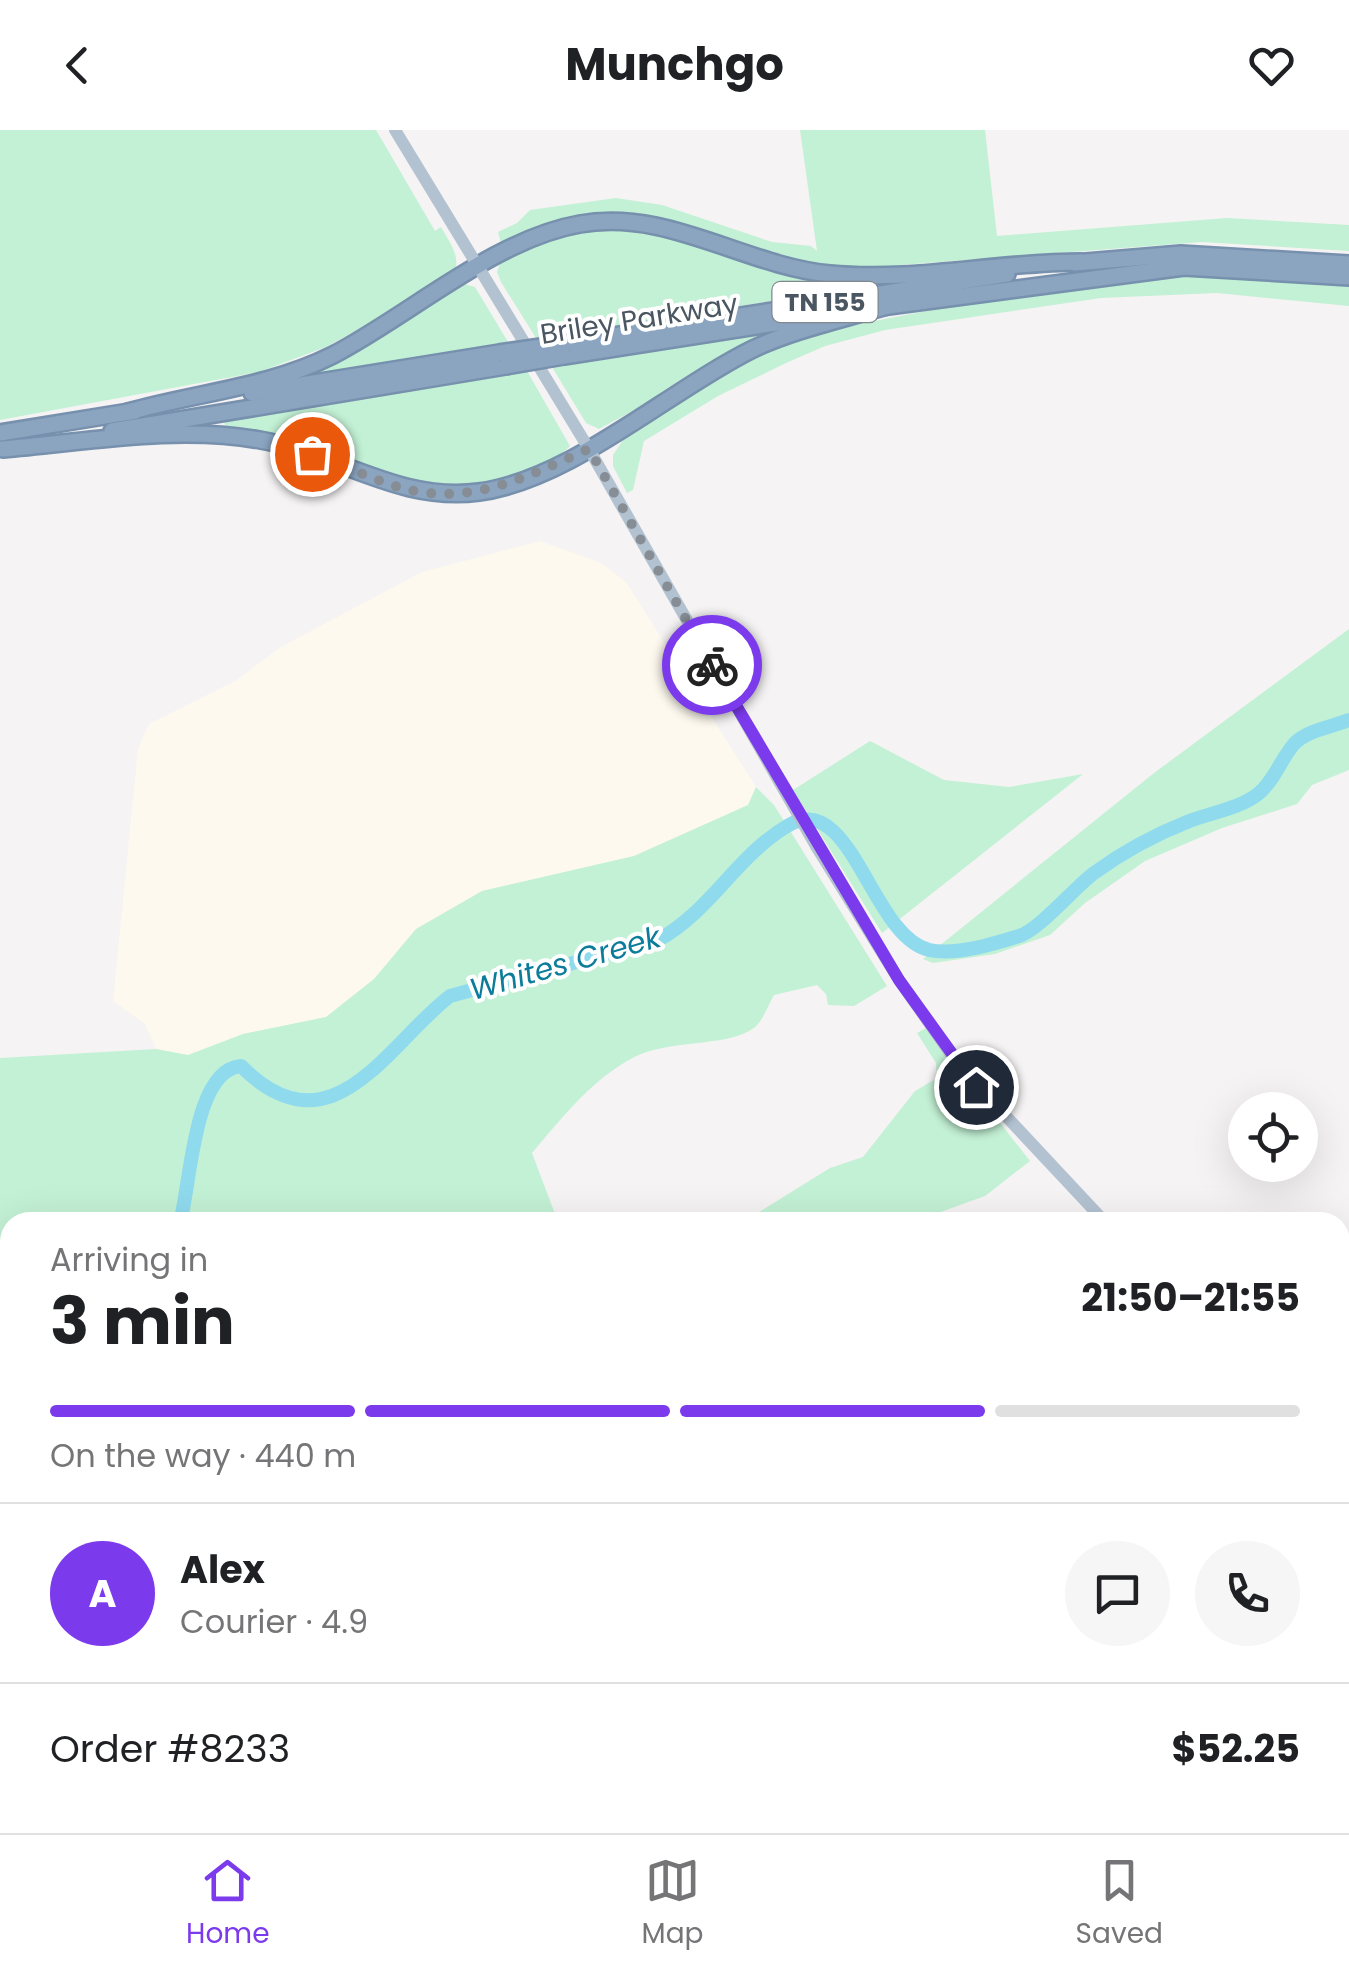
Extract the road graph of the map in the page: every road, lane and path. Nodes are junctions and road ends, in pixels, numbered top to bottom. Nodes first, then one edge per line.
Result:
1 (396, 130) edge
2 (1080, 262) junction
3 (1349, 264) edge
4 (478, 268) junction
5 (1349, 278) edge
6 (890, 305) junction
7 (567, 349) junction
8 (503, 359) junction
9 (128, 412) junction
10 (1, 444) edge
11 (589, 449) junction
12 (1096, 1212) edge

1 - 4 main road
2 - 3 highway, Briley Parkway / TN 155
2 - 4 highway
2 - 7 highway, Briley Parkway / TN 155
4 - 9 highway
4 - 11 main road
5 - 6 highway, Briley Parkway / TN 155
6 - 7 highway, Briley Parkway / TN 155
6 - 11 highway
7 - 8 highway, Briley Parkway / TN 155, bridge
8 - 9 highway, Briley Parkway / TN 155
8 - 10 highway, Briley Parkway / TN 155
9 - 10 highway, Briley Parkway / TN 155
10 - 11 highway
11 - 12 main road

